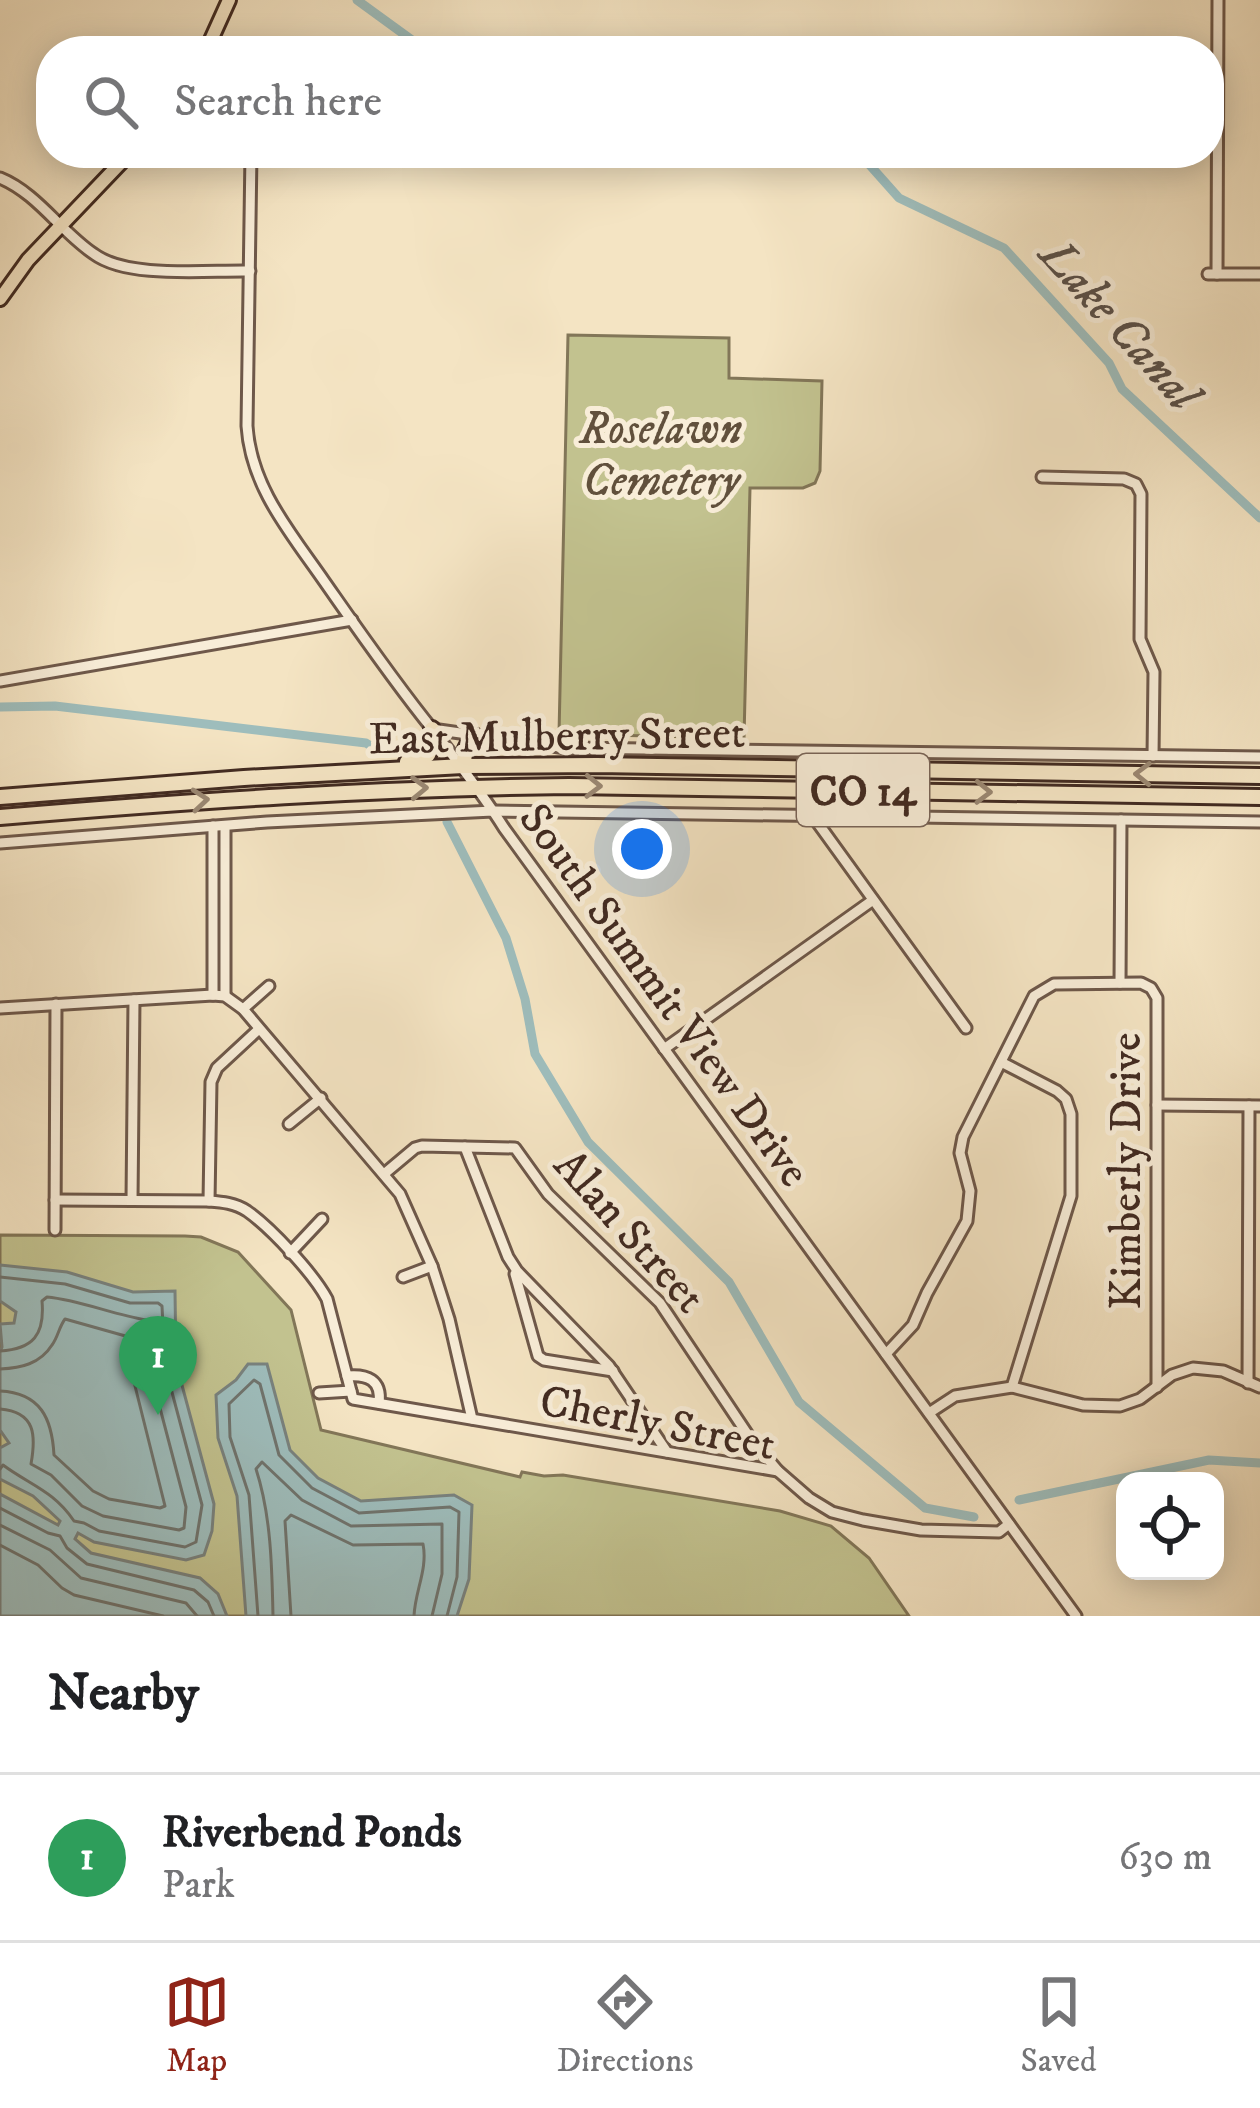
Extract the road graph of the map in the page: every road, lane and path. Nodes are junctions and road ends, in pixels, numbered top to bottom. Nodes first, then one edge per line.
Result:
1 (230, 0) edge
2 (1218, 0) edge
3 (213, 36) edge
4 (1217, 36) edge
5 (116, 168) edge
6 (250, 168) edge
7 (1215, 168) edge
8 (0, 178) edge
9 (61, 225) junction
10 (250, 271) junction
11 (1260, 274) edge
12 (0, 299) edge
13 (1042, 477) dead end
14 (352, 620) junction
15 (0, 681) edge
16 (432, 729) junction
17 (473, 735) junction
18 (1153, 756) junction
19 (1260, 757) edge
20 (463, 766) junction
21 (356, 771) junction
22 (1260, 776) edge
23 (476, 787) junction
24 (0, 794) edge
25 (1260, 797) edge
26 (494, 811) junction
27 (812, 815) junction
28 (0, 820) edge
29 (1121, 820) junction
30 (1260, 822) edge
31 (219, 826) junction
32 (0, 843) edge
33 (873, 899) junction
34 (1120, 983) junction
35 (269, 986) dead end
36 (219, 996) junction
37 (134, 1000) junction
38 (56, 1004) junction
39 (0, 1008) edge
40 (243, 1009) junction
41 (966, 1028) dead end
42 (259, 1029) junction
43 (664, 1049) junction
44 (1001, 1062) junction
45 (321, 1099) junction
46 (1157, 1105) junction
47 (1255, 1106) edge
48 (289, 1124) dead end
49 (465, 1147) junction
50 (384, 1174) junction
51 (55, 1200) junction
52 (132, 1200) junction
53 (208, 1201) junction
54 (322, 1219) dead end
55 (55, 1230) dead end
56 (290, 1253) junction
57 (508, 1257) junction
58 (432, 1266) junction
59 (403, 1277) dead end
60 (886, 1354) junction
61 (613, 1371) junction
62 (347, 1376) junction
63 (1248, 1384) junction
64 (1012, 1387) junction
65 (1157, 1387) junction
66 (1260, 1387) edge
67 (319, 1393) dead end
68 (352, 1395) junction
69 (379, 1403) junction
70 (928, 1413) junction
71 (472, 1419) junction
72 (667, 1452) junction
73 (778, 1471) junction
74 (1010, 1524) junction
75 (1076, 1616) edge

1 - 3 main road
2 - 4 street
5 - 9 main road
6 - 10 street, South Summit View Drive
7 - 11 street
8 - 9 street
9 - 10 street
9 - 12 main road
10 - 14 street, South Summit View Drive
13 - 18 street
14 - 15 street
14 - 16 street, South Summit View Drive
16 - 17 street
16 - 20 street, South Summit View Drive
16 - 21 highway
17 - 18 street
17 - 20 highway
18 - 19 street
20 - 21 highway, East Mulberry Street / CO 14
22 -> 20 highway, East Mulberry Street / CO 14
20 - 23 street, South Summit View Drive
21 - 24 highway, East Mulberry Street / CO 14
23 -> 25 highway, East Mulberry Street / CO 14
23 - 26 street, South Summit View Drive
28 -> 23 highway, East Mulberry Street / CO 14
26 - 27 street
26 - 31 street
26 - 43 street, South Summit View Drive
27 - 29 street
27 - 33 street
29 - 30 street
29 - 34 street
31 - 32 street
31 - 36 street
33 - 41 street
33 - 43 street
34 - 44 street
34 - 46 street, Kimberly Drive
35 - 40 street
36 - 37 street
36 - 40 street
37 - 38 street
37 - 52 street
38 - 39 street
38 - 51 street
40 - 42 street
42 - 45 street
42 - 53 street
43 - 60 street, South Summit View Drive
44 - 60 street
44 - 64 street
45 - 48 street
45 - 50 street
46 - 47 street
46 - 65 street, Kimberly Drive
47 - 63 street
49 - 50 street, Alan Street
49 - 57 street
49 - 73 street, Alan Street
50 - 58 street
51 - 52 street
51 - 55 street
52 - 53 street
53 - 56 street
54 - 56 street
56 - 62 street
57 - 61 street
57 - 61 street
58 - 59 street
58 - 71 street
60 - 70 street, South Summit View Drive
61 - 72 street
62 - 68 street
62 - 69 street
63 - 65 street
63 - 66 street
64 - 65 street
64 - 70 street
67 - 68 street, Cherly Street
68 - 69 street, Cherly Street
69 - 71 street, Cherly Street
70 - 74 street, South Summit View Drive
71 - 72 street, Cherly Street
72 - 73 street, Cherly Street
73 - 74 street, Cherly Street
74 - 75 street, South Summit View Drive

